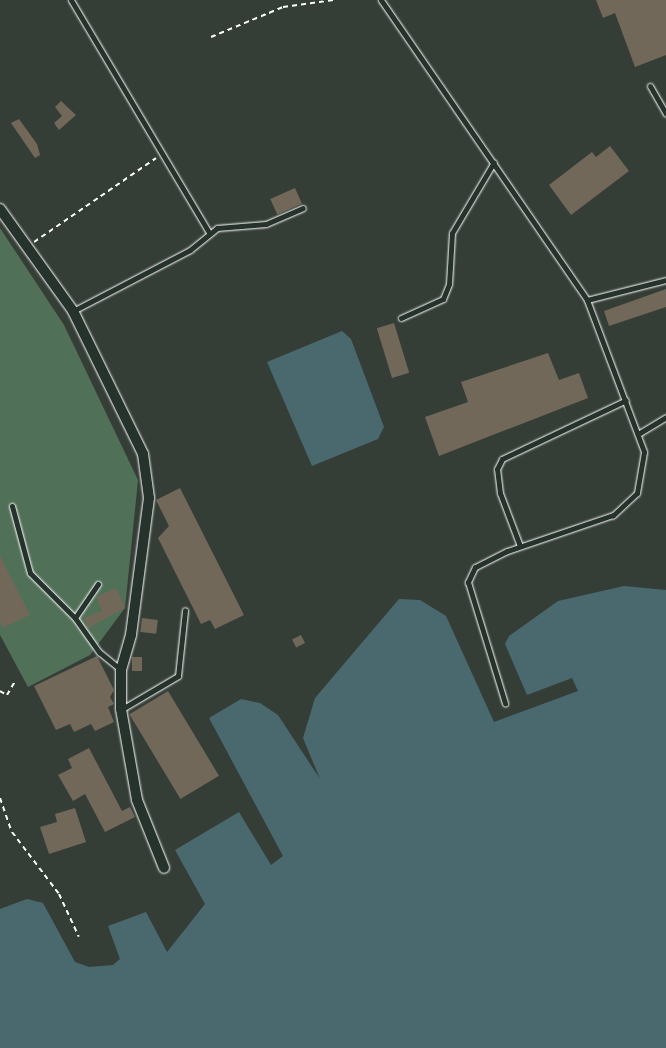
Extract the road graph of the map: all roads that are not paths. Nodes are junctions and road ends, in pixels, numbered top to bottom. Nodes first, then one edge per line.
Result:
1 (71, 0) edge
2 (381, 0) edge
3 (650, 86) dead end
4 (666, 114) edge
5 (494, 162) junction
6 (0, 208) edge
7 (303, 208) dead end
8 (208, 232) junction
9 (666, 280) edge
10 (587, 300) junction
11 (74, 311) junction
12 (401, 318) dead end
13 (626, 400) junction
14 (666, 417) edge
15 (638, 434) junction
16 (12, 506) dead end
17 (520, 546) junction
18 (98, 584) dead end
19 (185, 610) dead end
20 (75, 618) junction
21 (121, 670) junction
22 (505, 703) dead end
23 (121, 709) junction
24 (164, 868) dead end

1 - 8 lane
2 - 5 lane
3 - 4 lane
5 - 10 lane
5 - 12 lane
6 - 11 street
7 - 8 lane
8 - 11 lane
9 - 10 lane
10 - 13 lane
11 - 21 street
13 - 15 lane
13 - 17 lane
14 - 15 lane
15 - 17 lane
16 - 20 lane
17 - 22 lane
18 - 20 lane
19 - 23 lane
20 - 21 lane
21 - 23 street
23 - 24 street

